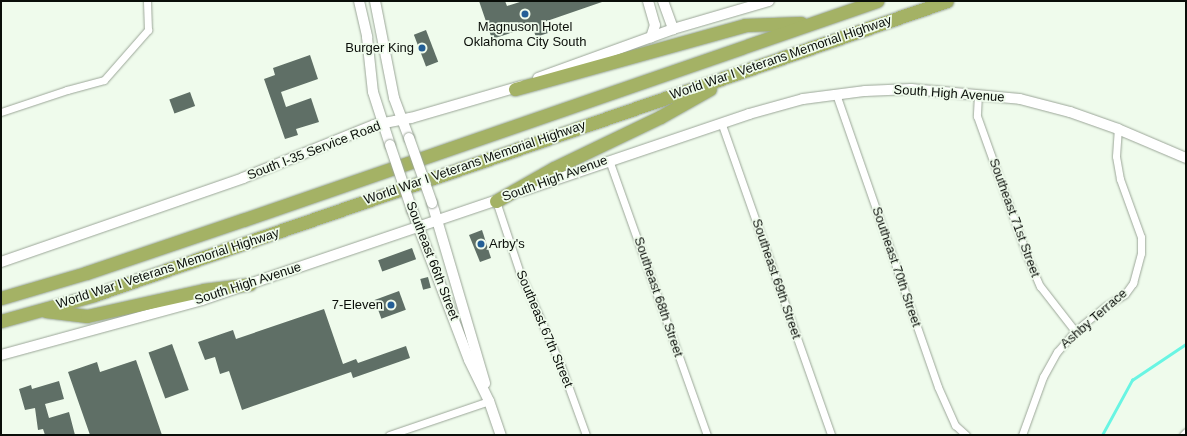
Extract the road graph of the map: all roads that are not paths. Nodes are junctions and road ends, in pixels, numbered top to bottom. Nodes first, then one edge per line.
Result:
1 (147, 1) edge
2 (359, 1) edge
3 (375, 1) edge
4 (648, 1) edge
5 (663, 1) edge
6 (769, 1) edge
7 (877, 1) edge
8 (947, 1) edge
9 (958, 1) edge
10 (934, 6) junction
11 (817, 22) junction
12 (673, 29) junction
13 (650, 37) junction
14 (738, 73) junction
15 (515, 90) junction
16 (836, 94) junction
17 (978, 94) junction
18 (1, 112) edge
19 (403, 120) junction
20 (721, 122) junction
21 (382, 124) junction
22 (1118, 128) junction
23 (1186, 158) edge
24 (609, 160) junction
25 (496, 201) junction
26 (437, 221) junction
27 (418, 227) junction
28 (1, 262) edge
29 (250, 284) junction
30 (1, 298) edge
31 (41, 311) junction
32 (1, 321) edge
33 (1075, 332) junction
34 (1, 355) edge
35 (489, 401) junction
36 (1186, 432) edge
37 (389, 435) edge
38 (501, 435) edge
39 (586, 435) edge
40 (707, 435) edge
41 (831, 435) edge
42 (966, 435) edge
43 (1022, 435) edge
44 (1183, 435) edge

1 - 18 street
2 - 21 main road, Southeast 66th Street
3 - 19 main road, Southeast 66th Street
4 - 13 main road
5 - 12 main road
6 - 12 main road, South I-35 Service Road
7 - 11 highway, World War I Veterans Memorial Highway
8 - 10 highway, World War I Veterans Memorial Highway
9 - 10 highway
10 - 14 highway, World War I Veterans Memorial Highway
11 - 15 highway
11 - 30 highway, World War I Veterans Memorial Highway
12 - 13 main road, South I-35 Service Road
13 - 15 main road, South I-35 Service Road
14 - 25 highway
14 - 31 highway, World War I Veterans Memorial Highway
15 - 19 main road, South I-35 Service Road
16 - 17 main road, South High Avenue
16 - 20 main road, South High Avenue
16 - 42 street, Southeast 70th Street
17 - 22 main road, South High Avenue
17 - 33 street, Southeast 71st Street
19 - 21 main road, South I-35 Service Road
19 - 26 main road, Southeast 66th Street, bridge
20 - 24 main road, South High Avenue
20 - 41 street, Southeast 69th Street
21 - 27 main road, Southeast 66th Street, bridge
21 - 28 main road, South I-35 Service Road
22 - 23 main road, South High Avenue
22 - 33 street, Ashby Terrace
24 - 25 main road, South High Avenue
24 - 40 street, Southeast 68th Street
25 - 26 main road, South High Avenue
25 - 39 street, Southeast 67th Street
26 - 27 main road, South High Avenue
26 - 35 main road, Southeast 66th Street
27 - 29 main road, South High Avenue
27 - 35 main road, Southeast 66th Street
29 - 31 highway
29 - 34 main road, South High Avenue
31 - 32 highway, World War I Veterans Memorial Highway
33 - 43 street, Ashby Terrace
35 - 37 street
35 - 38 main road, Southeast 66th Street
36 - 44 street

